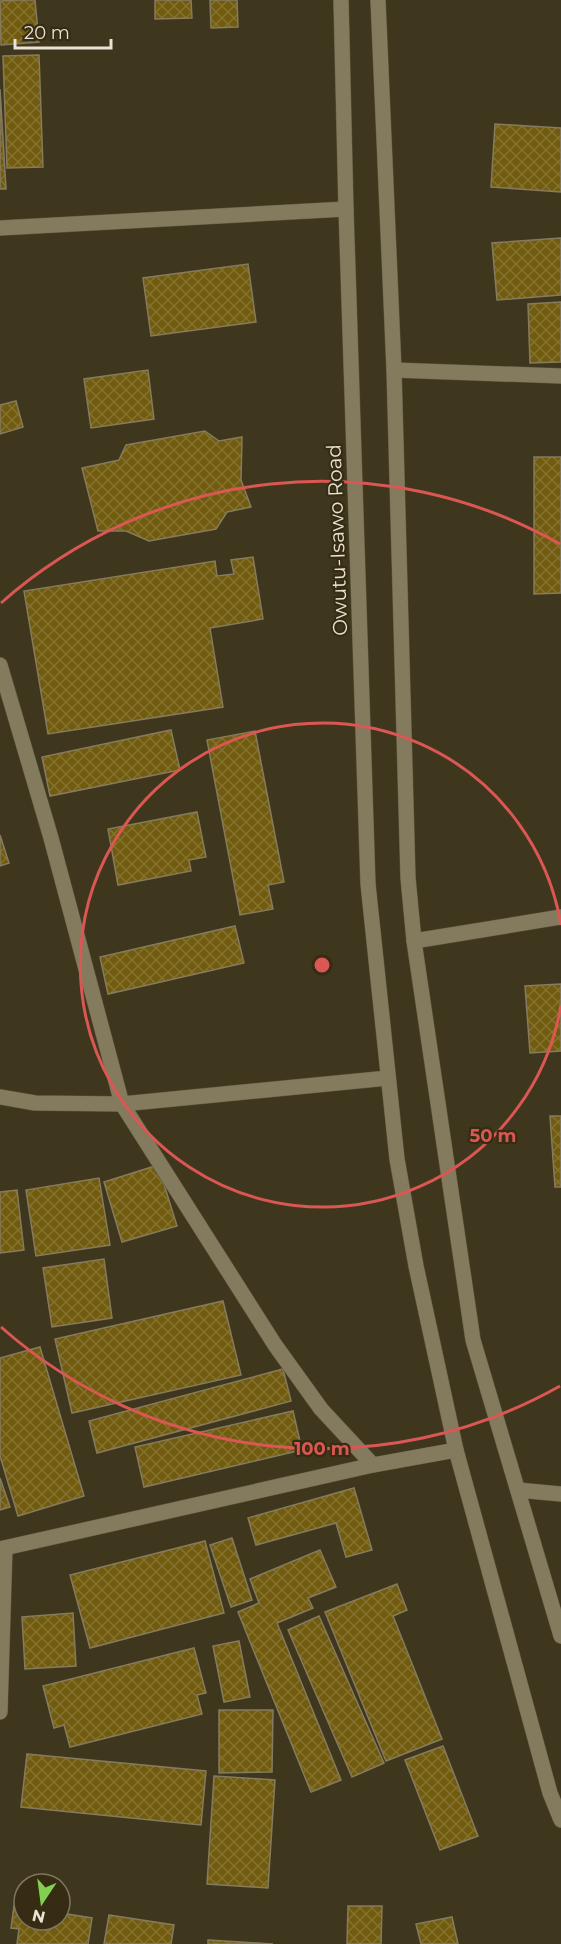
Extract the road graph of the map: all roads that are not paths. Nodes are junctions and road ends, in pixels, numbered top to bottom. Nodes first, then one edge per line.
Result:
1 (342, 0) edge
2 (378, 0) edge
3 (346, 209) junction
4 (0, 228) edge
5 (394, 370) junction
6 (561, 376) edge
7 (0, 665) edge
8 (561, 917) edge
9 (414, 941) junction
10 (388, 1078) junction
11 (0, 1097) edge
12 (122, 1104) junction
13 (456, 1450) junction
14 (373, 1465) junction
15 (518, 1490) junction
16 (561, 1494) edge
17 (3, 1549) edge
18 (561, 1636) edge
19 (0, 1712) edge
20 (561, 1820) edge

1 - 3 street, Owutu-Isawo Road
2 - 5 street
3 - 4 street
3 - 10 street, Owutu-Isawo Road
5 - 6 street
5 - 9 street
7 - 12 street
8 - 9 street
9 - 15 street
10 - 12 street
10 - 13 street, Owutu-Isawo Road
11 - 12 street
12 - 14 street
13 - 14 street
13 - 20 street, Owutu-Isawo Road
14 - 17 street
15 - 16 street
15 - 18 street
17 - 19 street

